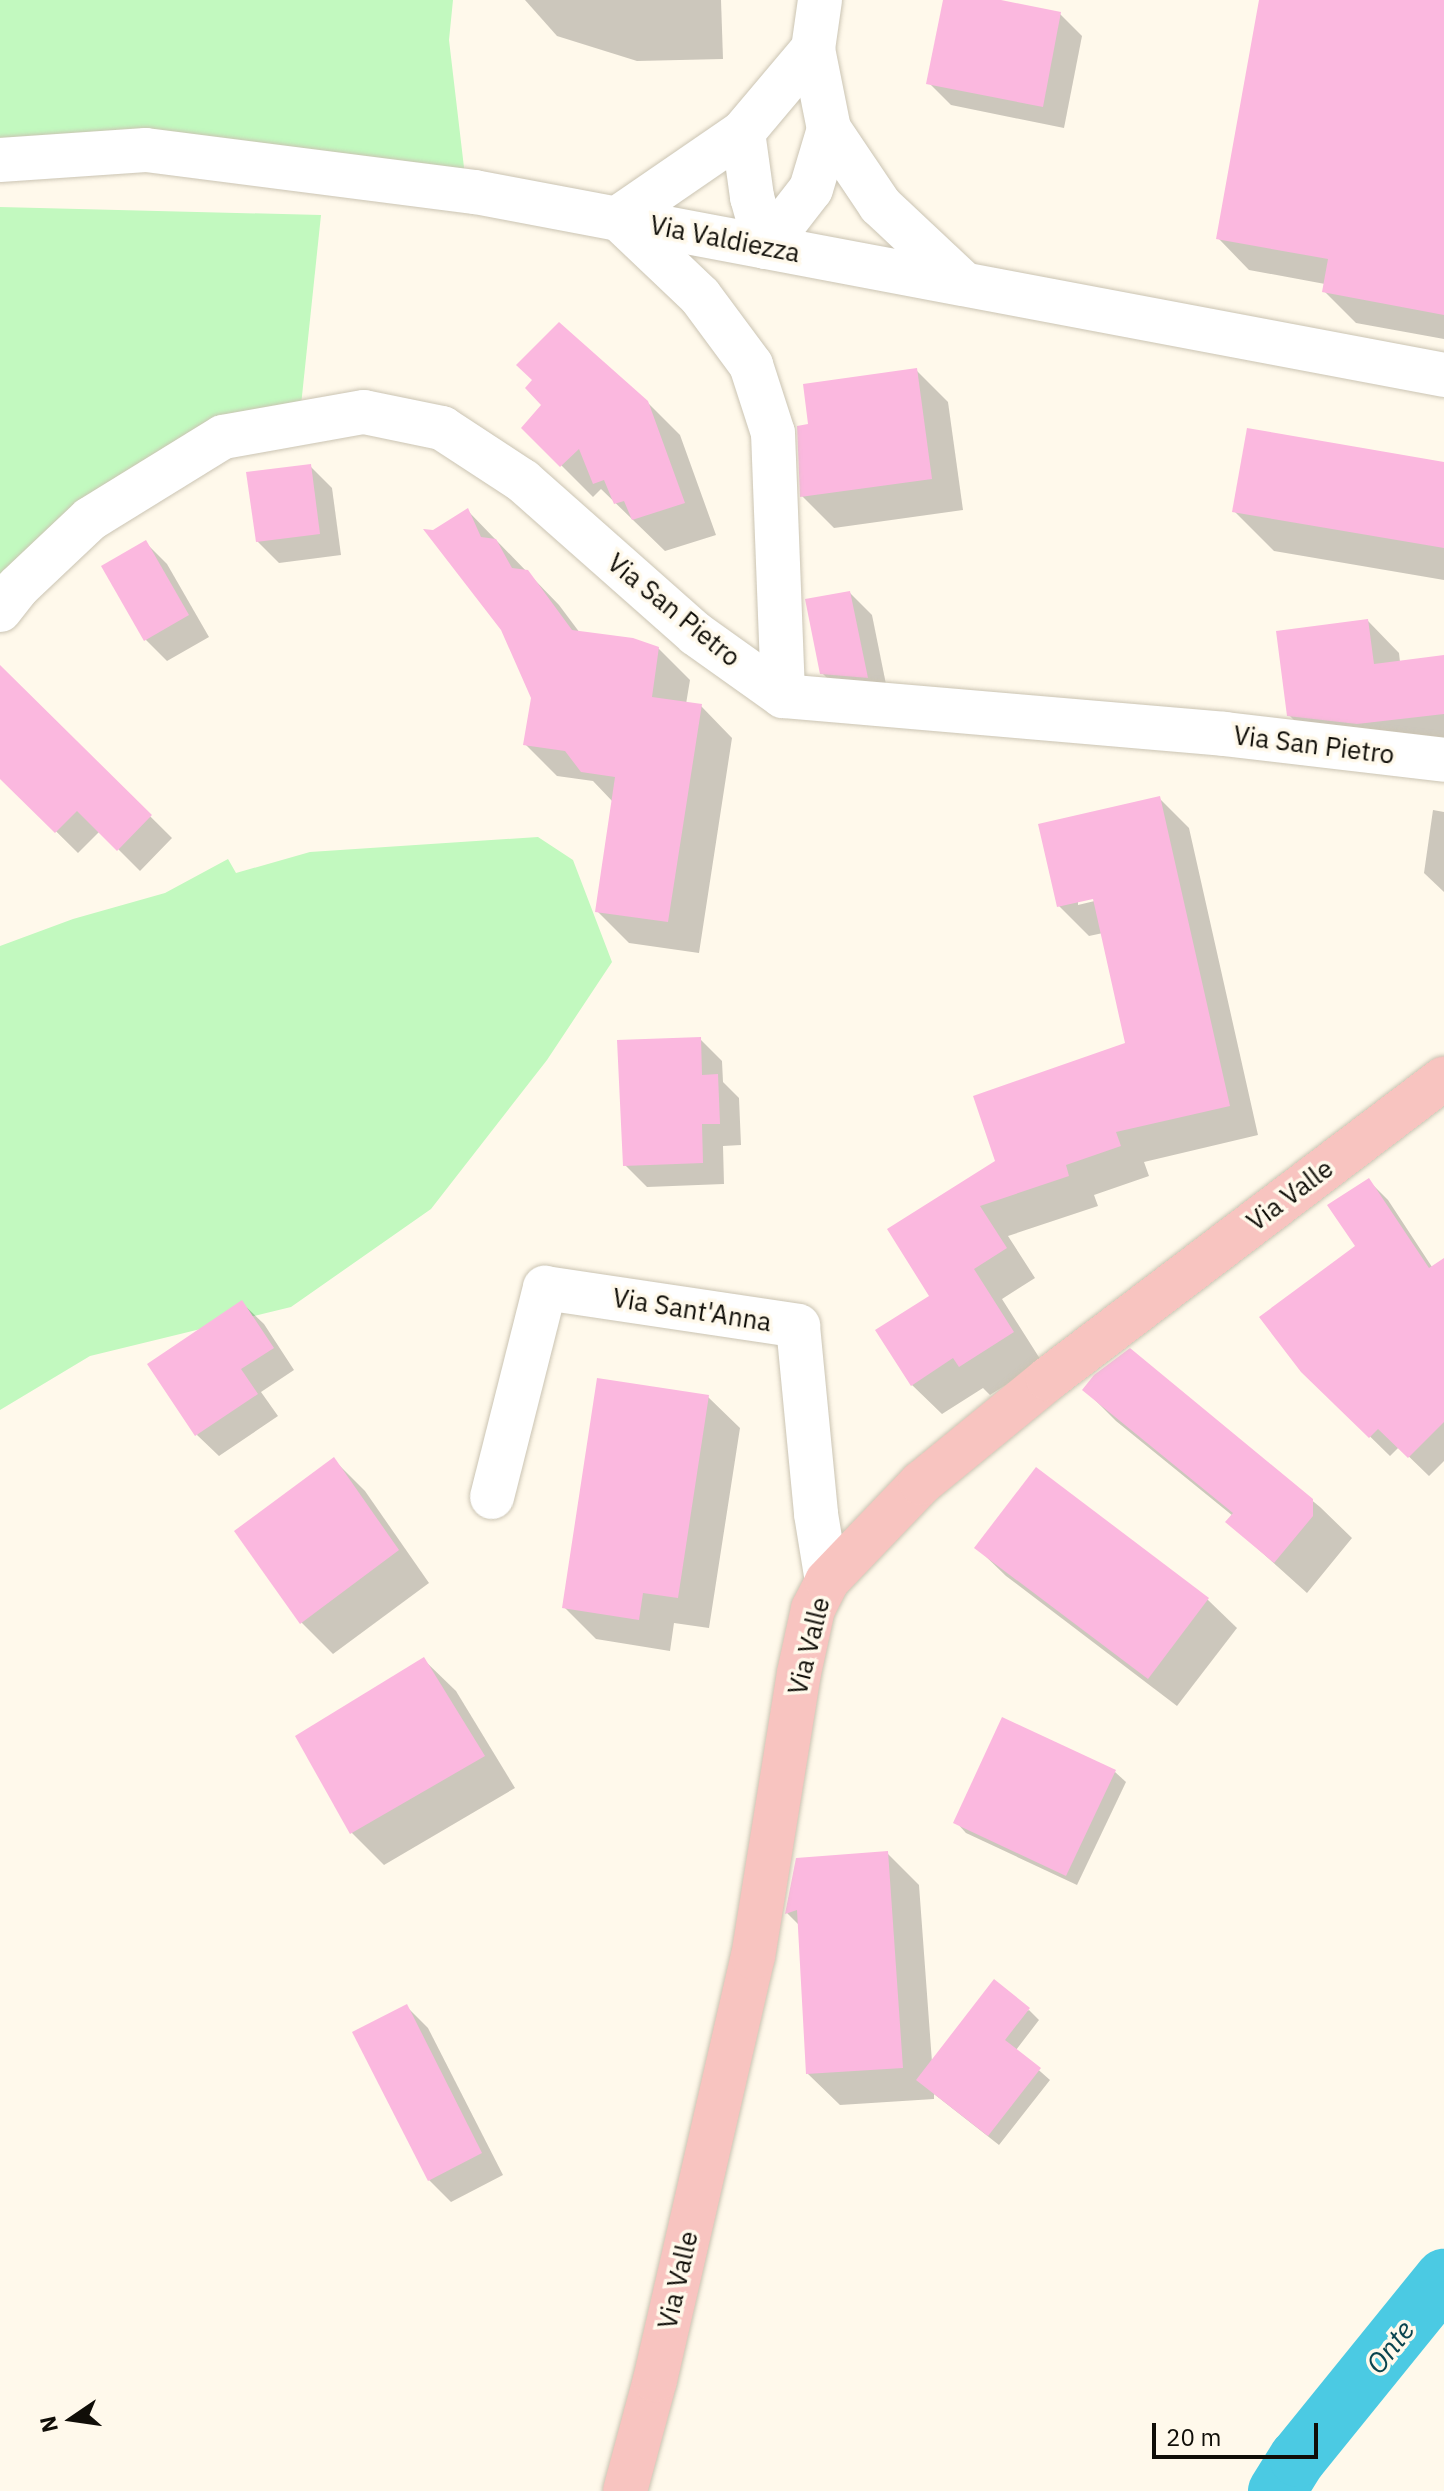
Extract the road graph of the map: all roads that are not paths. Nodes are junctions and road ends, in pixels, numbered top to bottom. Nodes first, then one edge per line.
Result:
1 (820, 0) edge
2 (813, 49) junction
3 (829, 129) junction
4 (743, 132) junction
5 (0, 160) edge
6 (618, 218) junction
7 (766, 247) junction
8 (962, 282) junction
9 (1444, 375) edge
10 (0, 610) edge
11 (783, 696) junction
12 (1444, 760) edge
13 (1444, 1078) edge
14 (492, 1497) dead end
15 (827, 1581) junction
16 (625, 2491) edge

1 - 2 street
2 - 3 street
2 - 4 street
3 - 7 street
3 - 8 street
4 - 6 street
4 - 7 street
5 - 6 street, Via Valdiezza
6 - 7 street, Via Valdiezza
6 - 11 street
7 - 8 street, Via Valdiezza
8 - 9 street, Via Valdiezza
10 - 11 street, Via San Pietro
11 - 12 street, Via San Pietro
13 - 15 main road, Via Valle
14 - 15 street, Via Sant'Anna
15 - 16 main road, Via Valle

